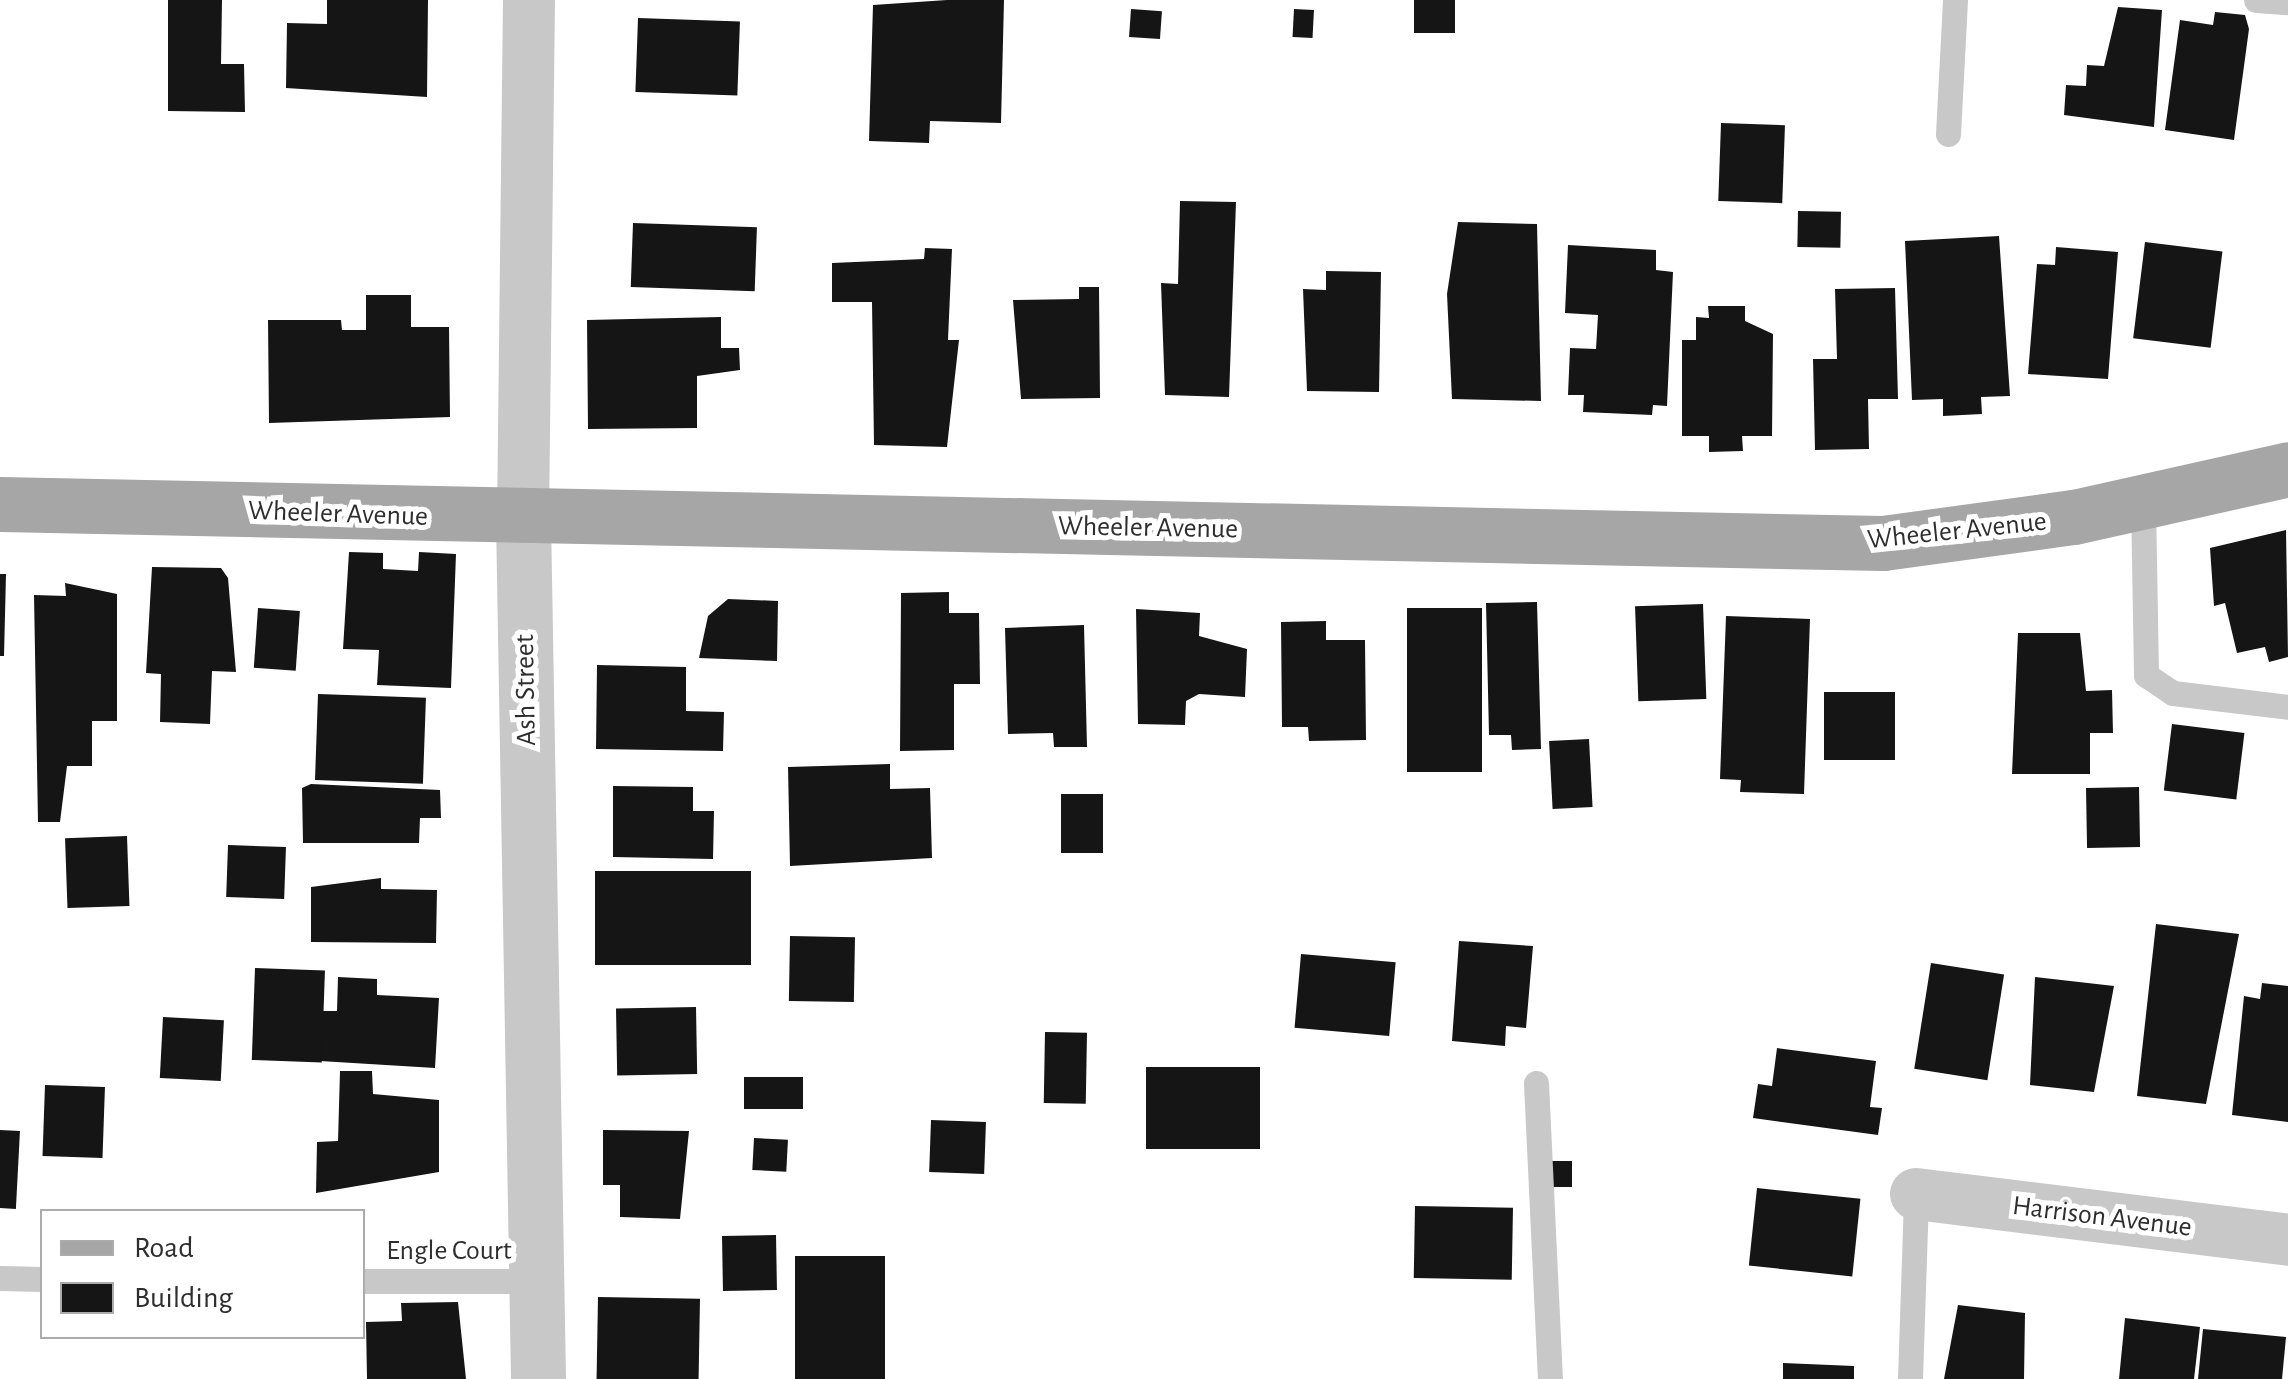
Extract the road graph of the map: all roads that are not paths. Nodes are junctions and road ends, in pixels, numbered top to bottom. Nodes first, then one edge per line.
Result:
1 (529, 0) edge
2 (1955, 0) edge
3 (2256, 0) edge
4 (2288, 2) edge
5 (1948, 134) dead end
6 (2288, 469) edge
7 (2143, 502) junction
8 (0, 504) edge
9 (524, 519) junction
10 (2288, 707) edge
11 (1536, 1083) dead end
12 (1916, 1194) joint
13 (2288, 1240) edge
14 (0, 1278) edge
15 (40, 1278) edge
16 (365, 1281) edge
17 (536, 1281) junction
18 (538, 1379) edge
19 (1550, 1379) edge
20 (1910, 1379) edge

1 - 9 street, Ash Street
2 - 5 lane
3 - 4 lane
6 - 7 main road, Wheeler Avenue
7 - 9 main road, Wheeler Avenue
7 - 10 lane
8 - 9 main road, Wheeler Avenue
9 - 17 street, Ash Street
11 - 19 lane
12 - 13 street, Harrison Avenue
12 - 20 lane
14 - 15 lane
16 - 17 lane, Engle Court
17 - 18 street, Ash Street

